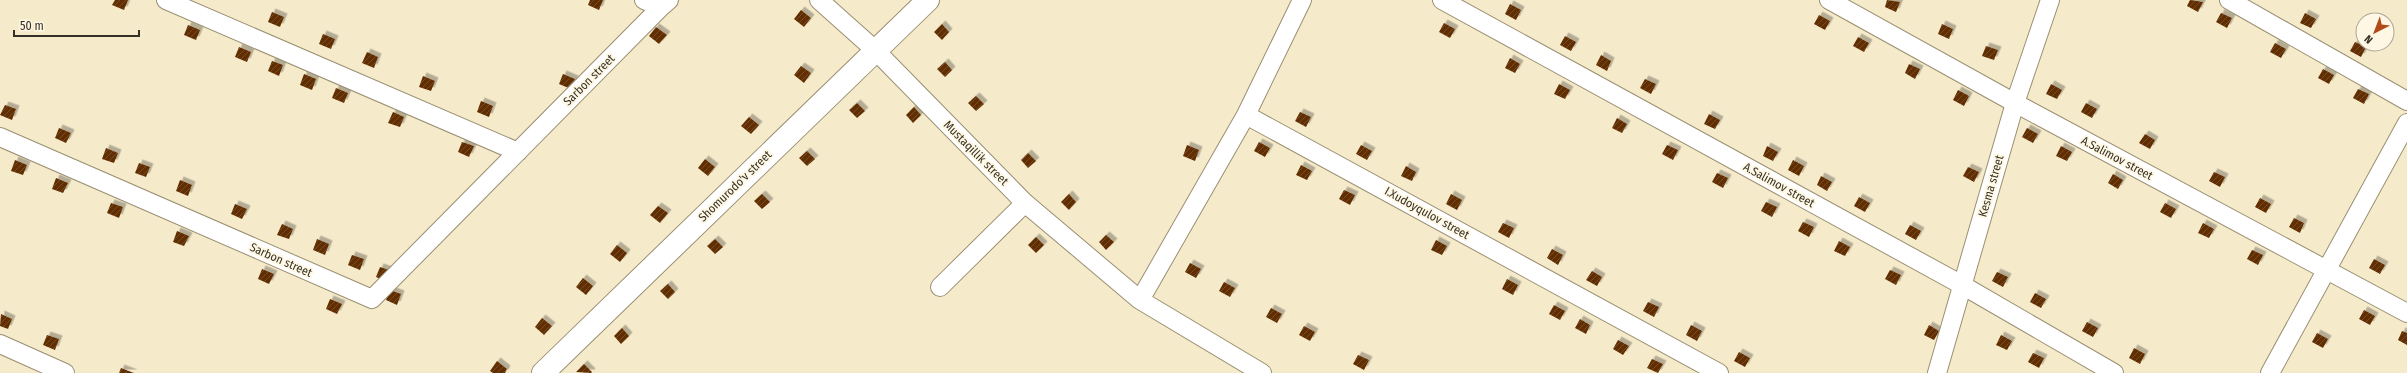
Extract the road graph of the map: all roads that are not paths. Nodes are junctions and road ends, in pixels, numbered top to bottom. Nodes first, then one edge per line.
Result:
1 (166, 0) edge
2 (644, 0) edge
3 (819, 0) edge
4 (928, 0) edge
5 (1302, 0) edge
6 (1442, 0) edge
7 (1829, 0) edge
8 (2050, 0) edge
9 (2229, 0) edge
10 (665, 4) edge
11 (875, 50) junction
12 (2407, 101) edge
13 (2015, 103) junction
14 (1246, 114) junction
15 (2407, 123) edge
16 (0, 137) edge
17 (518, 152) junction
18 (1025, 203) junction
19 (2328, 270) junction
20 (1962, 285) junction
21 (940, 287) dead end
22 (1140, 300) junction
23 (2407, 313) edge
24 (0, 344) edge
25 (64, 373) edge
26 (543, 373) edge
27 (1262, 373) edge
28 (1719, 373) edge
29 (1936, 373) edge
30 (2114, 373) edge
31 (2270, 373) edge

1 - 17 street
2 - 10 street
3 - 11 street, Mustaqillik street
4 - 11 street, Shomurodo'v street
5 - 14 street
6 - 20 street, A.Salimov street
7 - 13 street, A.Salimov street
8 - 13 street, Kesma street
9 - 12 street
10 - 17 street, Sarbon street
11 - 18 street, Mustaqillik street
11 - 26 street, Shomurodo'v street
13 - 19 street, A.Salimov street
13 - 20 street, Kesma street
14 - 22 street
14 - 28 street, I.Хudoyqulov street
15 - 19 street
16 - 17 street, Sarbon street
18 - 21 street
18 - 22 street, Mustaqillik street
19 - 23 street, A.Salimov street
19 - 31 street
20 - 29 street, Kesma street
20 - 30 street, A.Salimov street
22 - 27 street, Mustaqillik street
24 - 25 street

